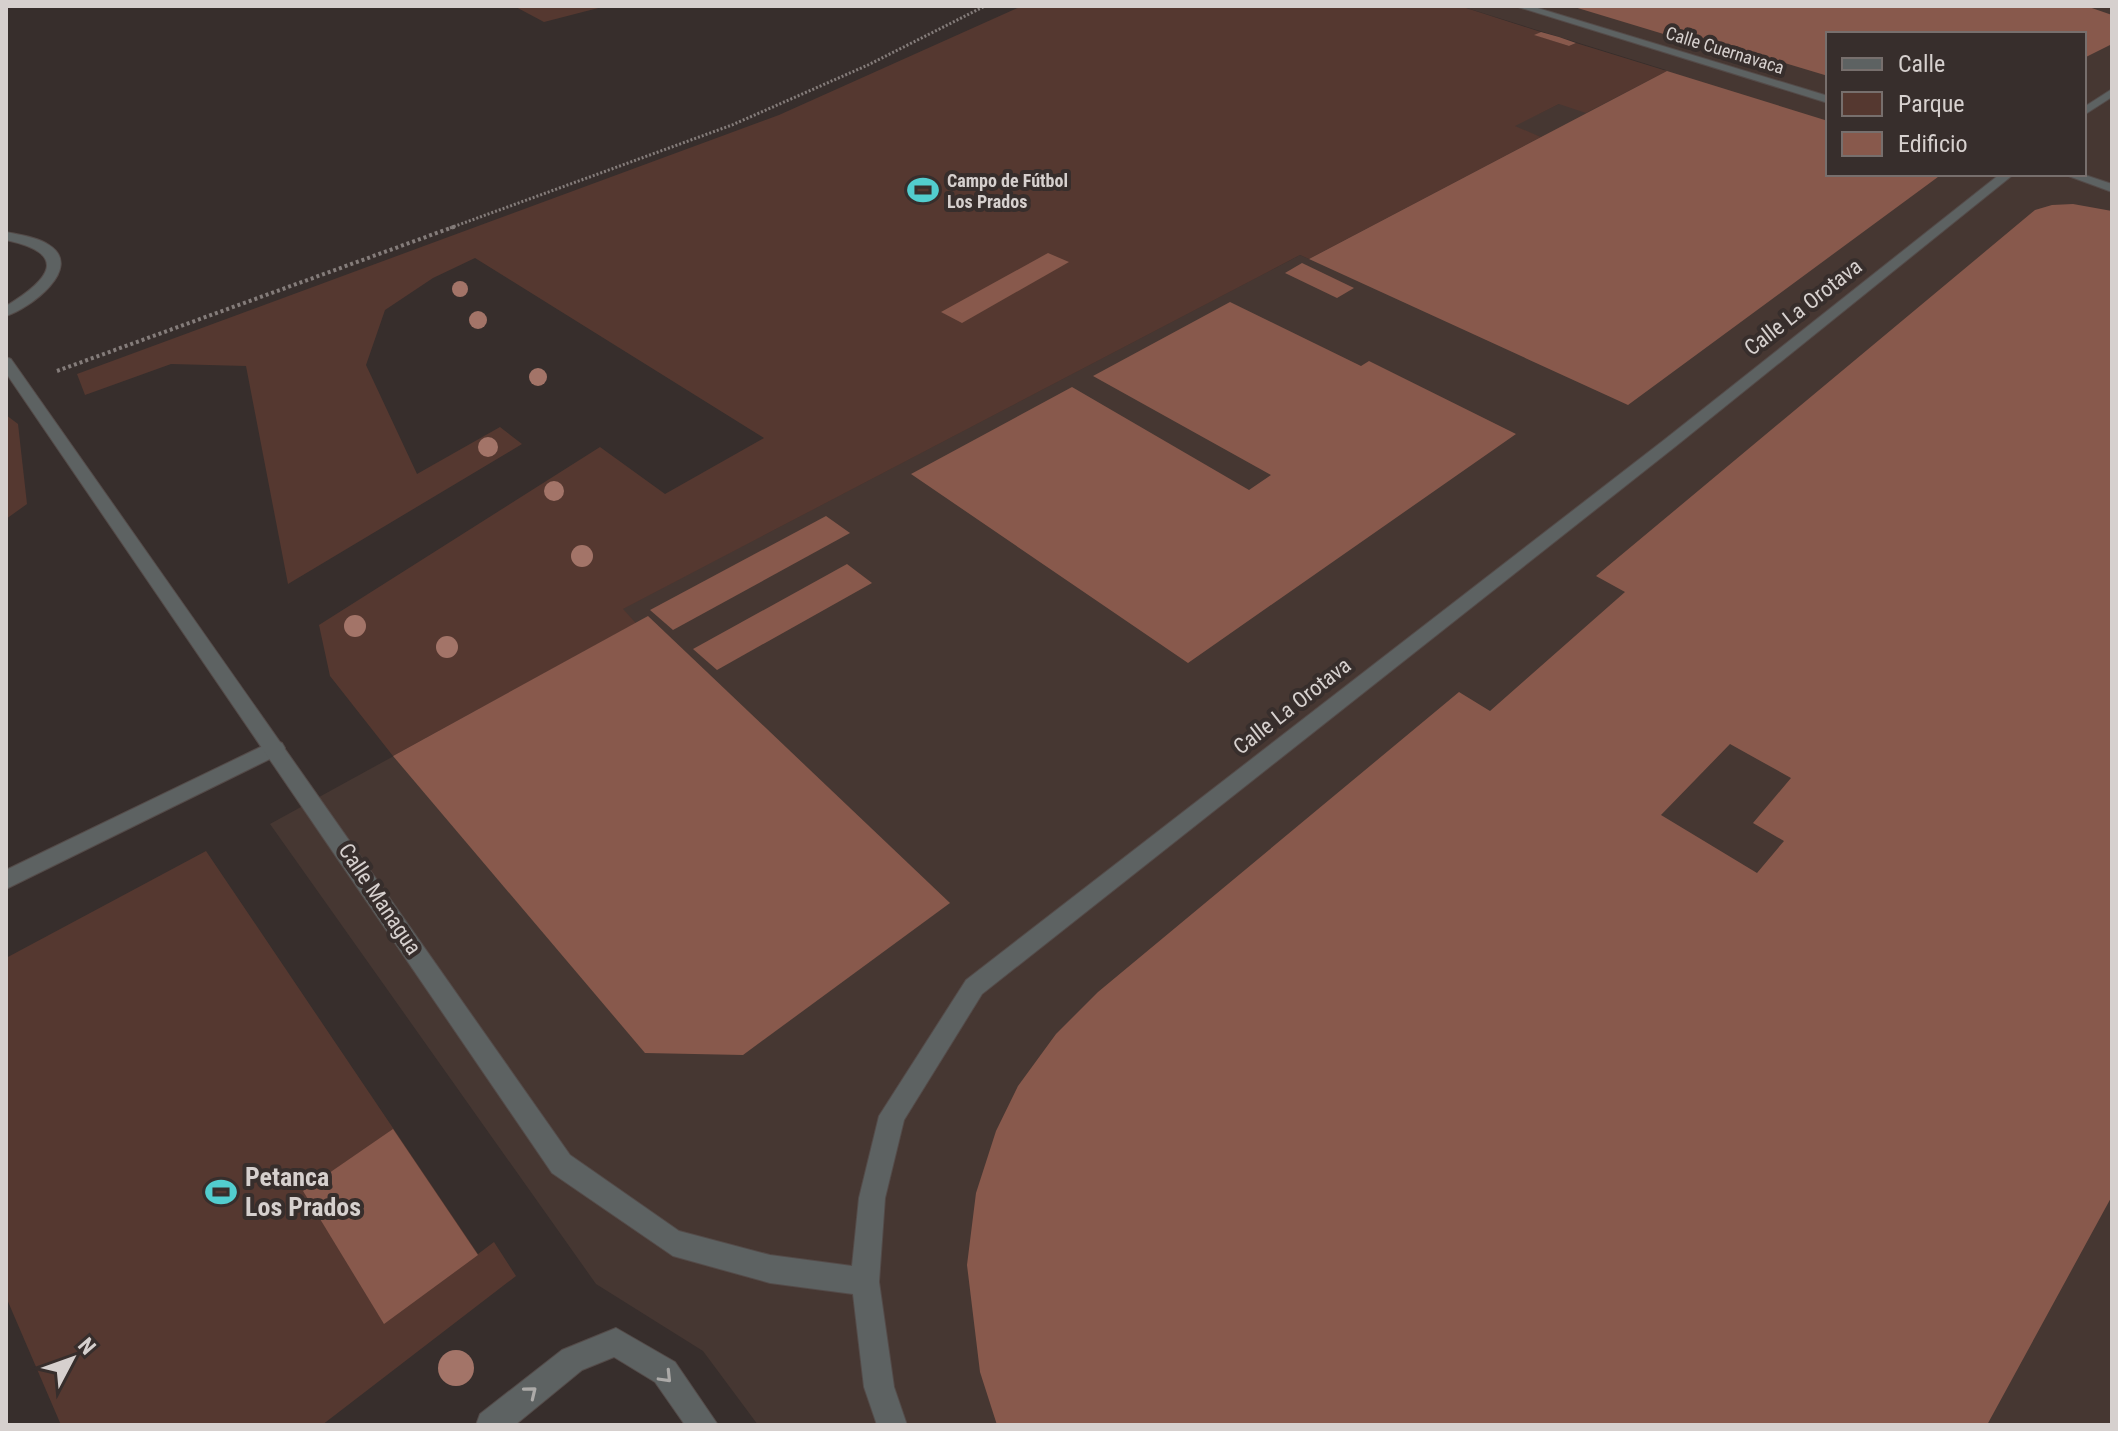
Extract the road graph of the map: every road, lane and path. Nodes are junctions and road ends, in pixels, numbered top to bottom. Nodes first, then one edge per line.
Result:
1 (985, 6) edge
2 (1520, 6) edge
3 (2112, 92) edge
4 (1826, 99) edge
5 (2086, 111) edge
6 (2005, 176) edge
7 (2075, 176) edge
8 (2112, 188) edge
9 (6, 236) edge
10 (6, 312) edge
11 (6, 362) edge
12 (21, 384) junction
13 (275, 748) junction
14 (6, 880) edge
15 (865, 1282) junction
16 (491, 1425) edge
17 (703, 1425) edge
18 (892, 1425) edge

1 - 12 path
2 - 4 street, Calle Cuernavaca
3 - 5 street
6 - 15 street, Calle La Orotava
7 - 8 street
9 - 10 street
11 - 12 street, Calle Managua
12 - 13 street, Calle Managua
13 - 14 street
13 - 15 street, Calle Managua
15 - 18 street, Calle La Orotava
16 -> 17 street

